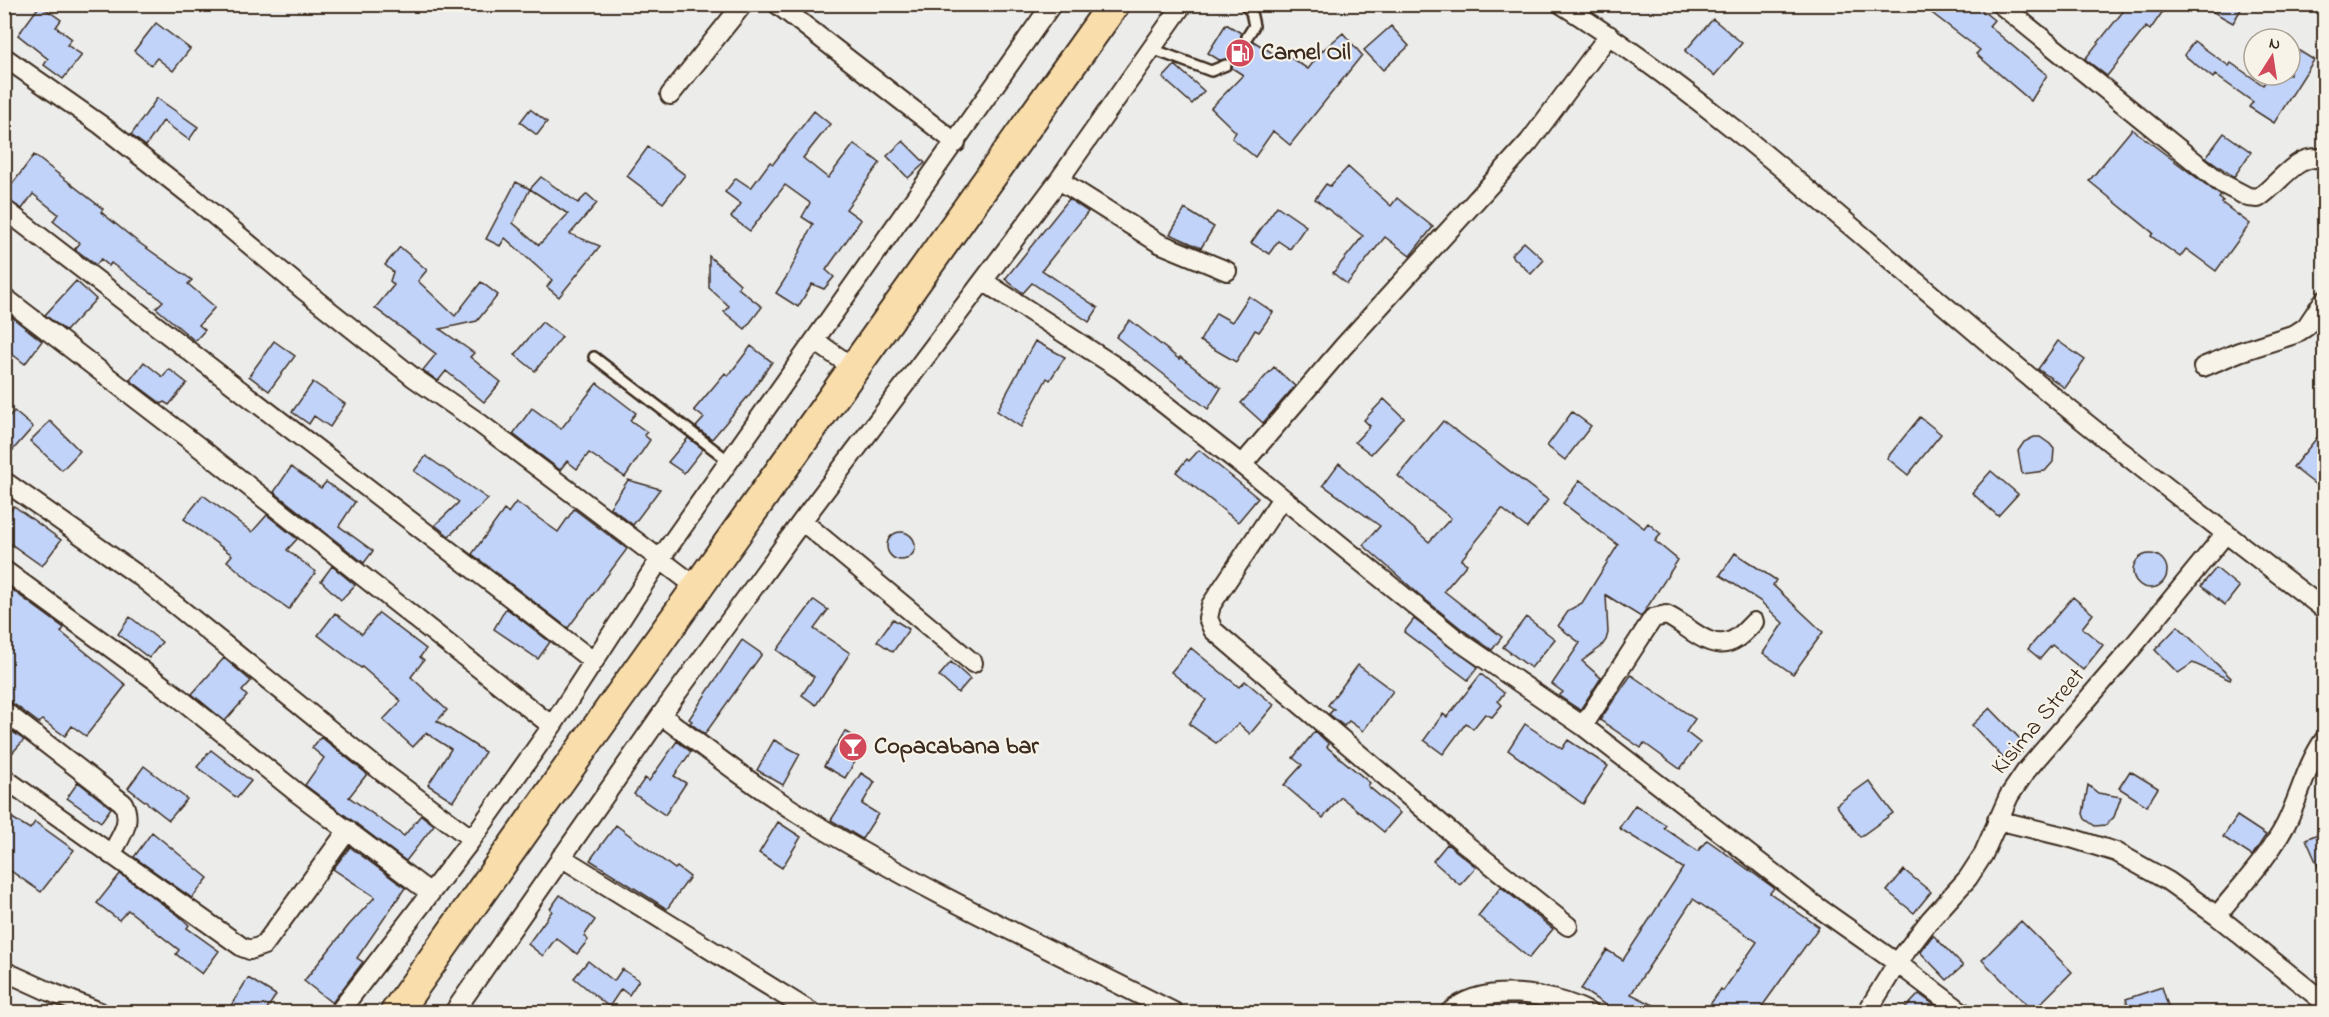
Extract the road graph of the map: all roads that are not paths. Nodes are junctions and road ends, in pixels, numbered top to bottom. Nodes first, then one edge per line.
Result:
1 (743, 4) edge
2 (777, 4) edge
3 (1052, 4) edge
4 (1114, 4) edge
5 (1184, 4) edge
6 (1244, 4) edge
7 (1561, 4) edge
8 (2000, 4) edge
9 (1609, 35) junction
10 (1247, 37) dead end
11 (1152, 49) junction
12 (4, 57) edge
13 (1226, 65) dead end
14 (670, 94) dead end
15 (956, 143) junction
16 (2325, 159) edge
17 (1059, 180) junction
18 (4, 209) edge
19 (1227, 271) dead end
20 (983, 281) junction
21 (4, 297) edge
22 (2325, 300) edge
23 (815, 341) junction
24 (594, 357) dead end
25 (854, 368) junction
26 (2203, 368) dead end
27 (729, 461) junction
28 (1242, 465) junction
29 (4, 481) edge
30 (1282, 498) junction
31 (802, 521) junction
32 (2226, 533) junction
33 (660, 558) junction
34 (4, 570) edge
35 (698, 588) junction
36 (2325, 609) edge
37 (1755, 622) dead end
38 (593, 661) junction
39 (973, 663) dead end
40 (4, 711) edge
41 (661, 715) junction
42 (552, 726) junction
43 (1583, 726) junction
44 (2325, 740) edge
45 (4, 778) edge
46 (1997, 820) junction
47 (348, 830) junction
48 (471, 839) junction
49 (111, 855) junction
50 (561, 857) junction
51 (429, 892) junction
52 (2217, 916) junction
53 (1568, 926) dead end
54 (1897, 963) junction
55 (4, 971) edge
56 (2325, 1002) edge
57 (100, 1012) edge
58 (339, 1012) edge
59 (396, 1012) edge
60 (454, 1012) edge
61 (812, 1012) edge
62 (1174, 1012) edge
63 (1450, 1012) edge
64 (1588, 1012) edge
65 (1867, 1012) edge
66 (1962, 1012) edge

1 - 14 street
2 - 15 street
3 - 15 street
4 - 25 highway
5 - 11 street
6 - 10 lane
7 - 9 street
8 - 16 street
9 - 28 street
9 - 32 street
11 - 13 lane
11 - 17 street
12 - 33 street
15 - 23 street
17 - 19 street
17 - 20 street
18 - 38 street
20 - 28 street
20 - 31 street
21 - 42 street
22 - 26 street
23 - 25 street
23 - 27 street
24 - 27 lane
25 - 35 highway
27 - 33 street
28 - 30 street
29 - 48 street
30 - 43 street
30 - 53 street
31 - 39 street
31 - 41 street
32 - 36 street
32 - 46 street, Kisima Street
33 - 35 street
33 - 38 street
34 - 47 street
35 - 59 highway
37 - 43 street
38 - 42 street
40 - 49 street
41 - 50 street
41 - 62 street
42 - 48 street
43 - 54 street
44 - 52 street
45 - 49 street
46 - 52 street
46 - 54 street, Kisima Street
47 - 49 street
47 - 51 street
48 - 51 street
50 - 60 street
50 - 61 street
51 - 58 street
52 - 56 street
54 - 65 street, Kisima Street
54 - 66 street
55 - 57 street
63 - 64 street

